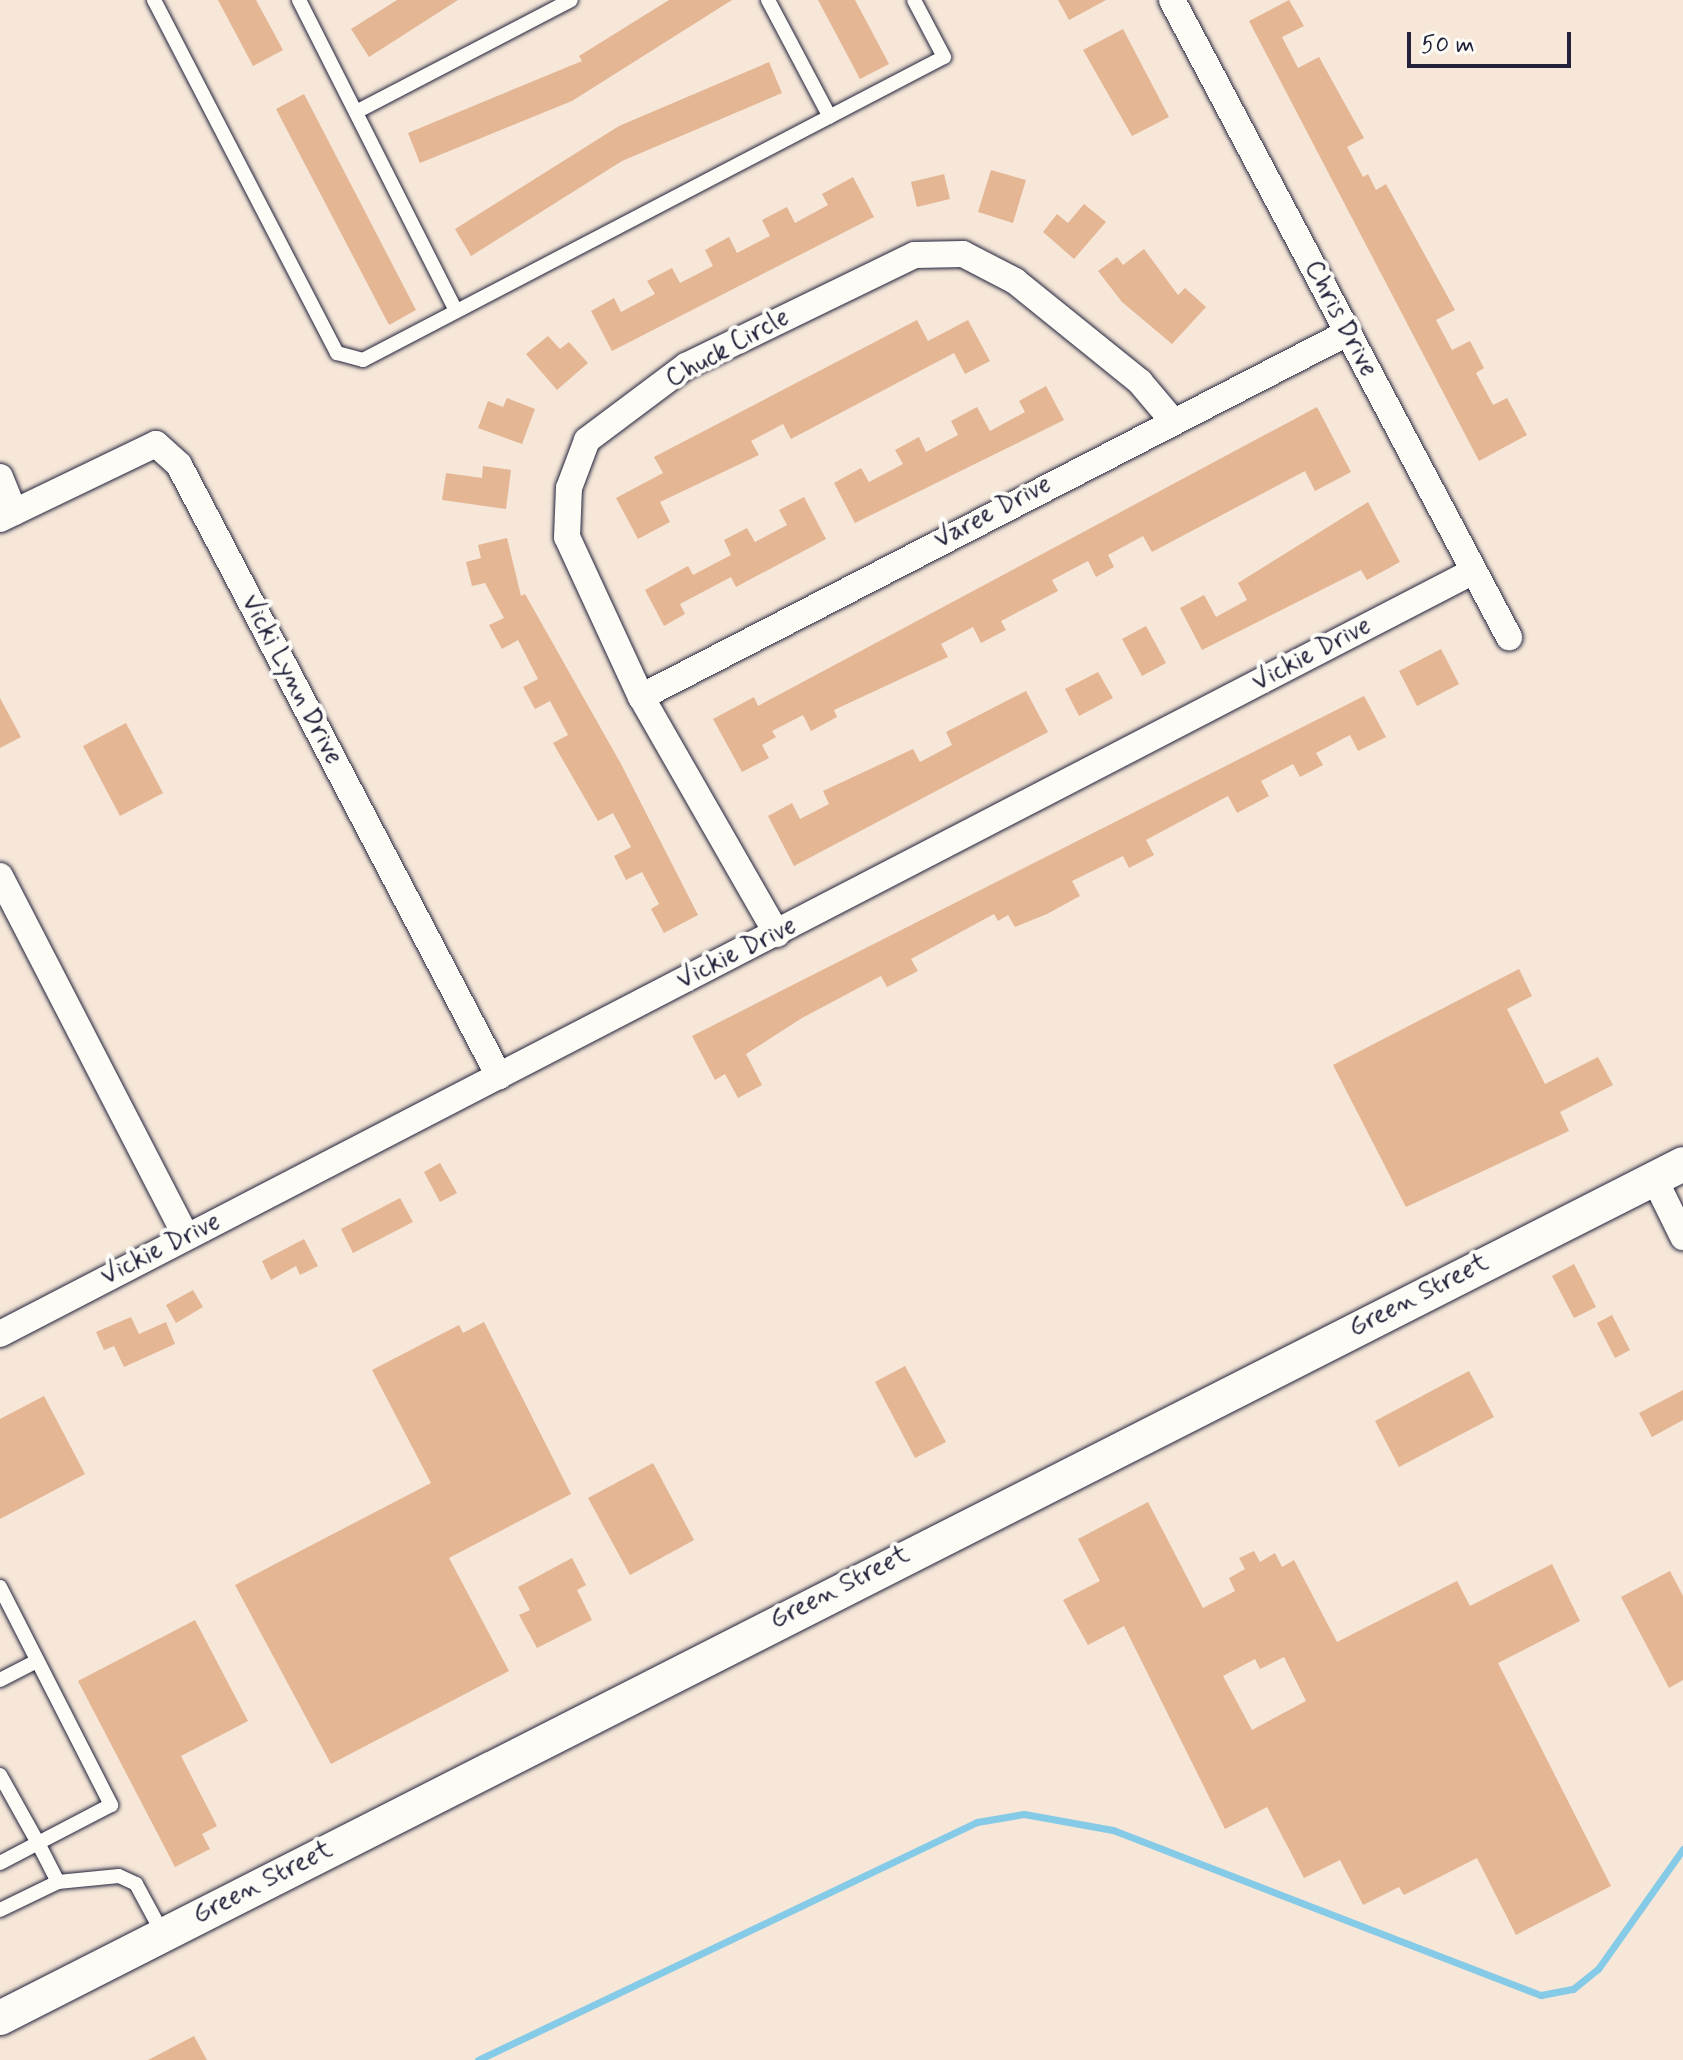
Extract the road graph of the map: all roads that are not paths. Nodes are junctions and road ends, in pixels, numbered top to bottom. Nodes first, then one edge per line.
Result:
1 (154, 0) edge
2 (299, 0) edge
3 (571, 0) edge
4 (768, 0) edge
5 (914, 0) edge
6 (1172, 0) edge
7 (356, 112) junction
8 (830, 117) junction
9 (456, 311) junction
10 (1347, 333) junction
11 (1172, 420) junction
12 (0, 477) edge
13 (7, 515) edge
14 (1472, 572) junction
15 (1509, 637) dead end
16 (641, 697) junction
17 (0, 876) edge
18 (777, 934) junction
19 (499, 1076) junction
20 (1668, 1171) edge
21 (186, 1237) junction
22 (1683, 1237) edge
23 (0, 1334) edge
24 (0, 1587) edge
25 (37, 1661) junction
26 (0, 1680) edge
27 (0, 1775) edge
28 (38, 1843) junction
29 (6, 1865) edge
30 (58, 1882) junction
31 (0, 1910) edge
32 (163, 1934) junction
33 (0, 2018) edge

1 - 9 lane
2 - 7 lane
3 - 7 lane
4 - 8 lane
5 - 8 lane
6 - 10 street, Chris Drive
7 - 9 lane
8 - 9 lane
10 - 11 street, Varee Drive
10 - 14 street, Chris Drive
11 - 16 street, Varee Drive
11 - 16 street, Chuck Circle
12 - 13 street
13 - 19 street, Vicki Lynn Drive
14 - 15 street, Chris Drive
14 - 18 street, Vickie Drive
16 - 18 street, Chuck Circle
17 - 21 street
18 - 19 street, Vickie Drive
19 - 21 street, Vickie Drive
20 - 22 street
20 - 32 street, Green Street
21 - 23 street, Vickie Drive
24 - 25 lane
25 - 26 lane
25 - 28 lane
27 - 28 lane
28 - 29 lane
28 - 30 lane
30 - 31 lane
30 - 32 lane
32 - 33 street, Green Street

